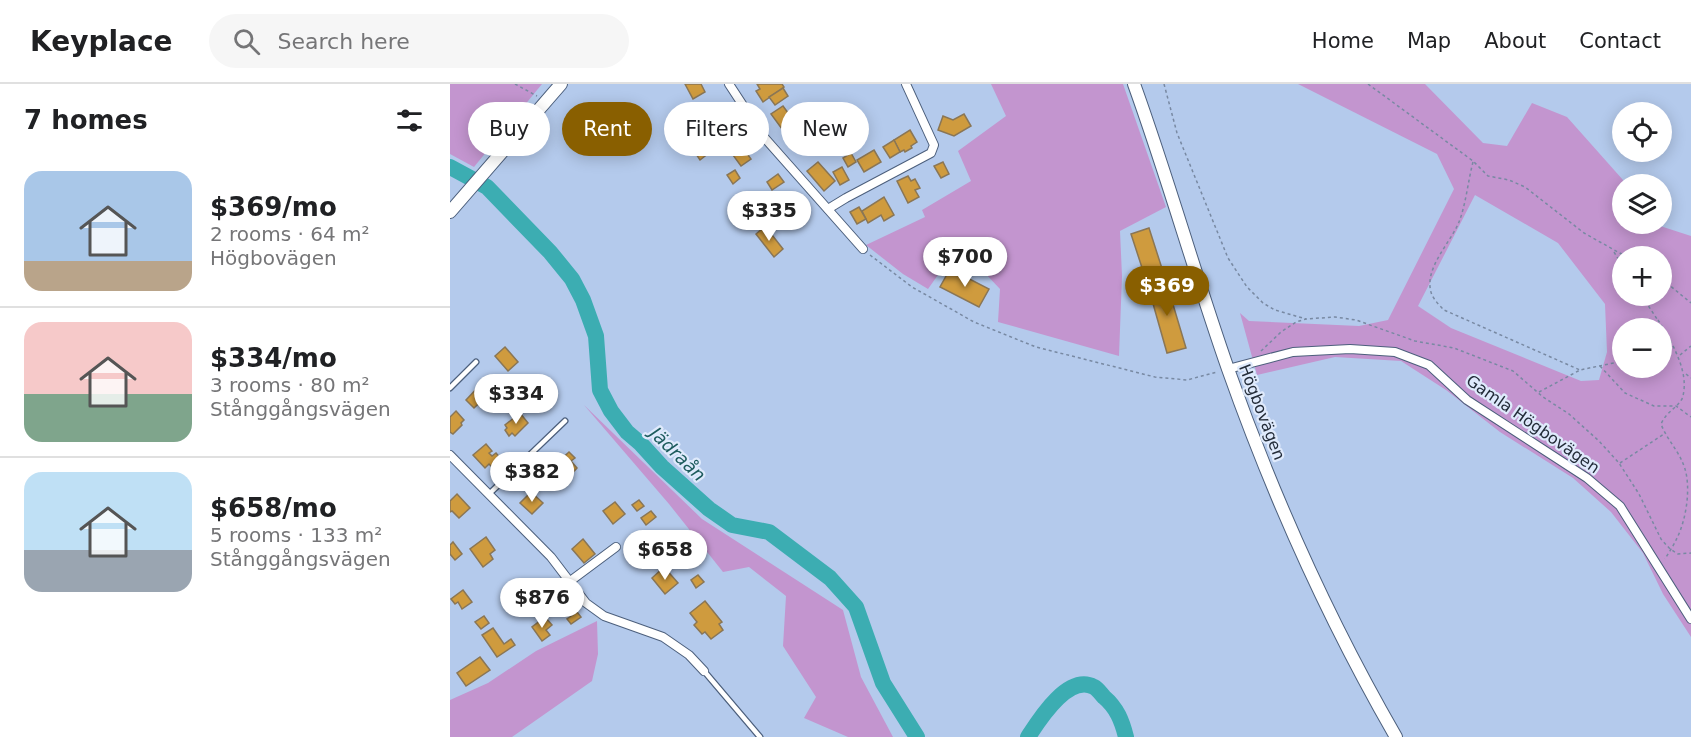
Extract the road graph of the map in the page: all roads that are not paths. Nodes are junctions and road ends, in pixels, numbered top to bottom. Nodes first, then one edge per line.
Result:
1 (561, 84) edge
2 (729, 84) edge
3 (906, 84) edge
4 (1134, 84) edge
5 (828, 209) junction
6 (452, 210) edge
7 (863, 249) road end
8 (476, 362) dead end
9 (1228, 369) junction
10 (450, 388) edge
11 (565, 421) dead end
12 (450, 455) edge
13 (489, 494) junction
14 (616, 547) dead end
15 (569, 582) junction
16 (1691, 620) edge
17 (704, 670) joint
18 (760, 737) edge
19 (1396, 737) edge

1 - 6 main road
2 - 5 street
3 - 5 street
4 - 9 main road, Högbovägen
5 - 7 street
8 - 10 lane
9 - 16 street, Gamla Högbovägen
9 - 19 main road, Högbovägen
11 - 13 lane
12 - 13 street
13 - 15 street
14 - 15 street
15 - 17 street
17 - 18 lane

